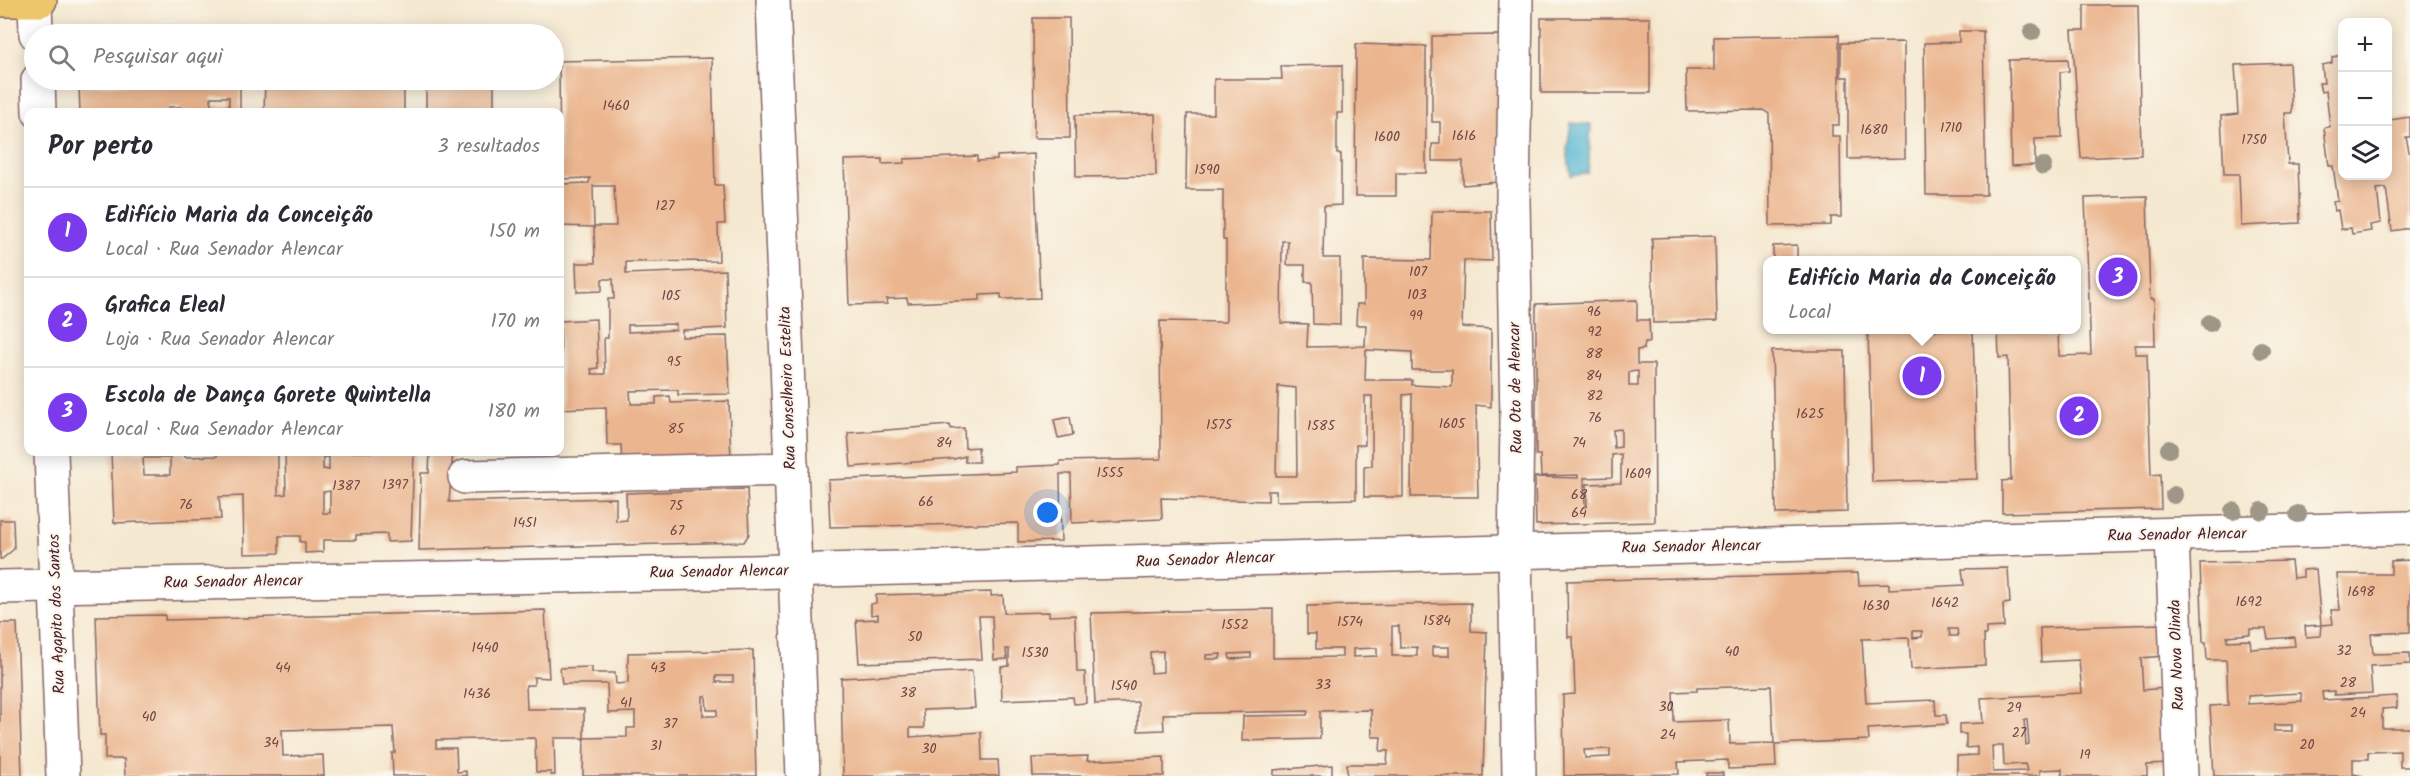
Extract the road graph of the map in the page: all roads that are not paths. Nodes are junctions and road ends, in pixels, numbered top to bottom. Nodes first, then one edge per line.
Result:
1 (0, 0) edge
2 (35, 0) edge
3 (40, 0) edge
4 (773, 0) edge
5 (1516, 0) edge
6 (36, 24) edge
7 (38, 90) edge
8 (39, 108) edge
9 (51, 456) edge
10 (792, 469) junction
11 (465, 477) dead end
12 (2410, 528) edge
13 (2172, 535) junction
14 (1515, 551) junction
15 (795, 571) junction
16 (56, 586) junction
17 (0, 587) edge
18 (63, 776) edge
19 (803, 776) edge
20 (1519, 776) edge
21 (2181, 776) edge

1 - 2 main road
2 - 3 main road
2 - 6 street
4 - 10 street, Rua Conselheiro Estelita
5 - 14 street, Rua Oto de Alencar
7 - 8 street
9 - 16 street, Rua Agapito dos Santos
10 - 11 street
10 - 15 street, Rua Conselheiro Estelita
12 - 13 street, Rua Senador Alencar
13 - 14 street, Rua Senador Alencar
13 - 21 street, Rua Nova Olinda
14 - 15 street, Rua Senador Alencar
14 - 20 street, Rua Oto de Alencar
15 - 16 street, Rua Senador Alencar
15 - 19 street, Rua Conselheiro Estelita
16 - 17 street, Rua Senador Alencar
16 - 18 street, Rua Agapito dos Santos

